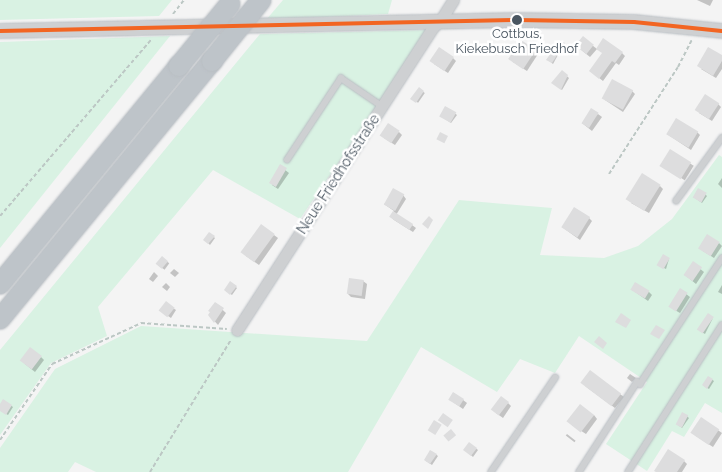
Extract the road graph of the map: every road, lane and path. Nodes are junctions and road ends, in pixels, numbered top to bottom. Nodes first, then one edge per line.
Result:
1 (261, 0) edge
2 (454, 0) edge
3 (232, 2) edge
4 (440, 20) junction
5 (162, 27) junction
6 (698, 27) junction
7 (0, 31) edge
8 (722, 31) edge
9 (382, 106) junction
10 (722, 138) edge
11 (287, 160) dead end
12 (609, 174) dead end
13 (676, 201) dead end
14 (0, 216) edge
15 (722, 258) edge
16 (0, 284) edge
17 (0, 319) edge
18 (722, 325) edge
19 (237, 330) junction
20 (554, 378) dead end
21 (0, 440) edge
22 (150, 472) edge
23 (491, 472) edge
24 (579, 472) edge
25 (628, 472) edge

1 - 17 highway, bridge
2 - 4 street, Neue Friedhofsstraße
3 - 16 highway, bridge
4 - 5 street
4 - 6 street
4 - 9 street, Neue Friedhofsstraße
5 - 7 street
5 - 14 path
6 - 8 street
6 - 12 path
9 - 11 lane
9 - 19 street, Neue Friedhofsstraße
10 - 13 lane
15 - 24 lane
18 - 25 lane
19 - 21 path
19 - 22 path
20 - 23 lane

